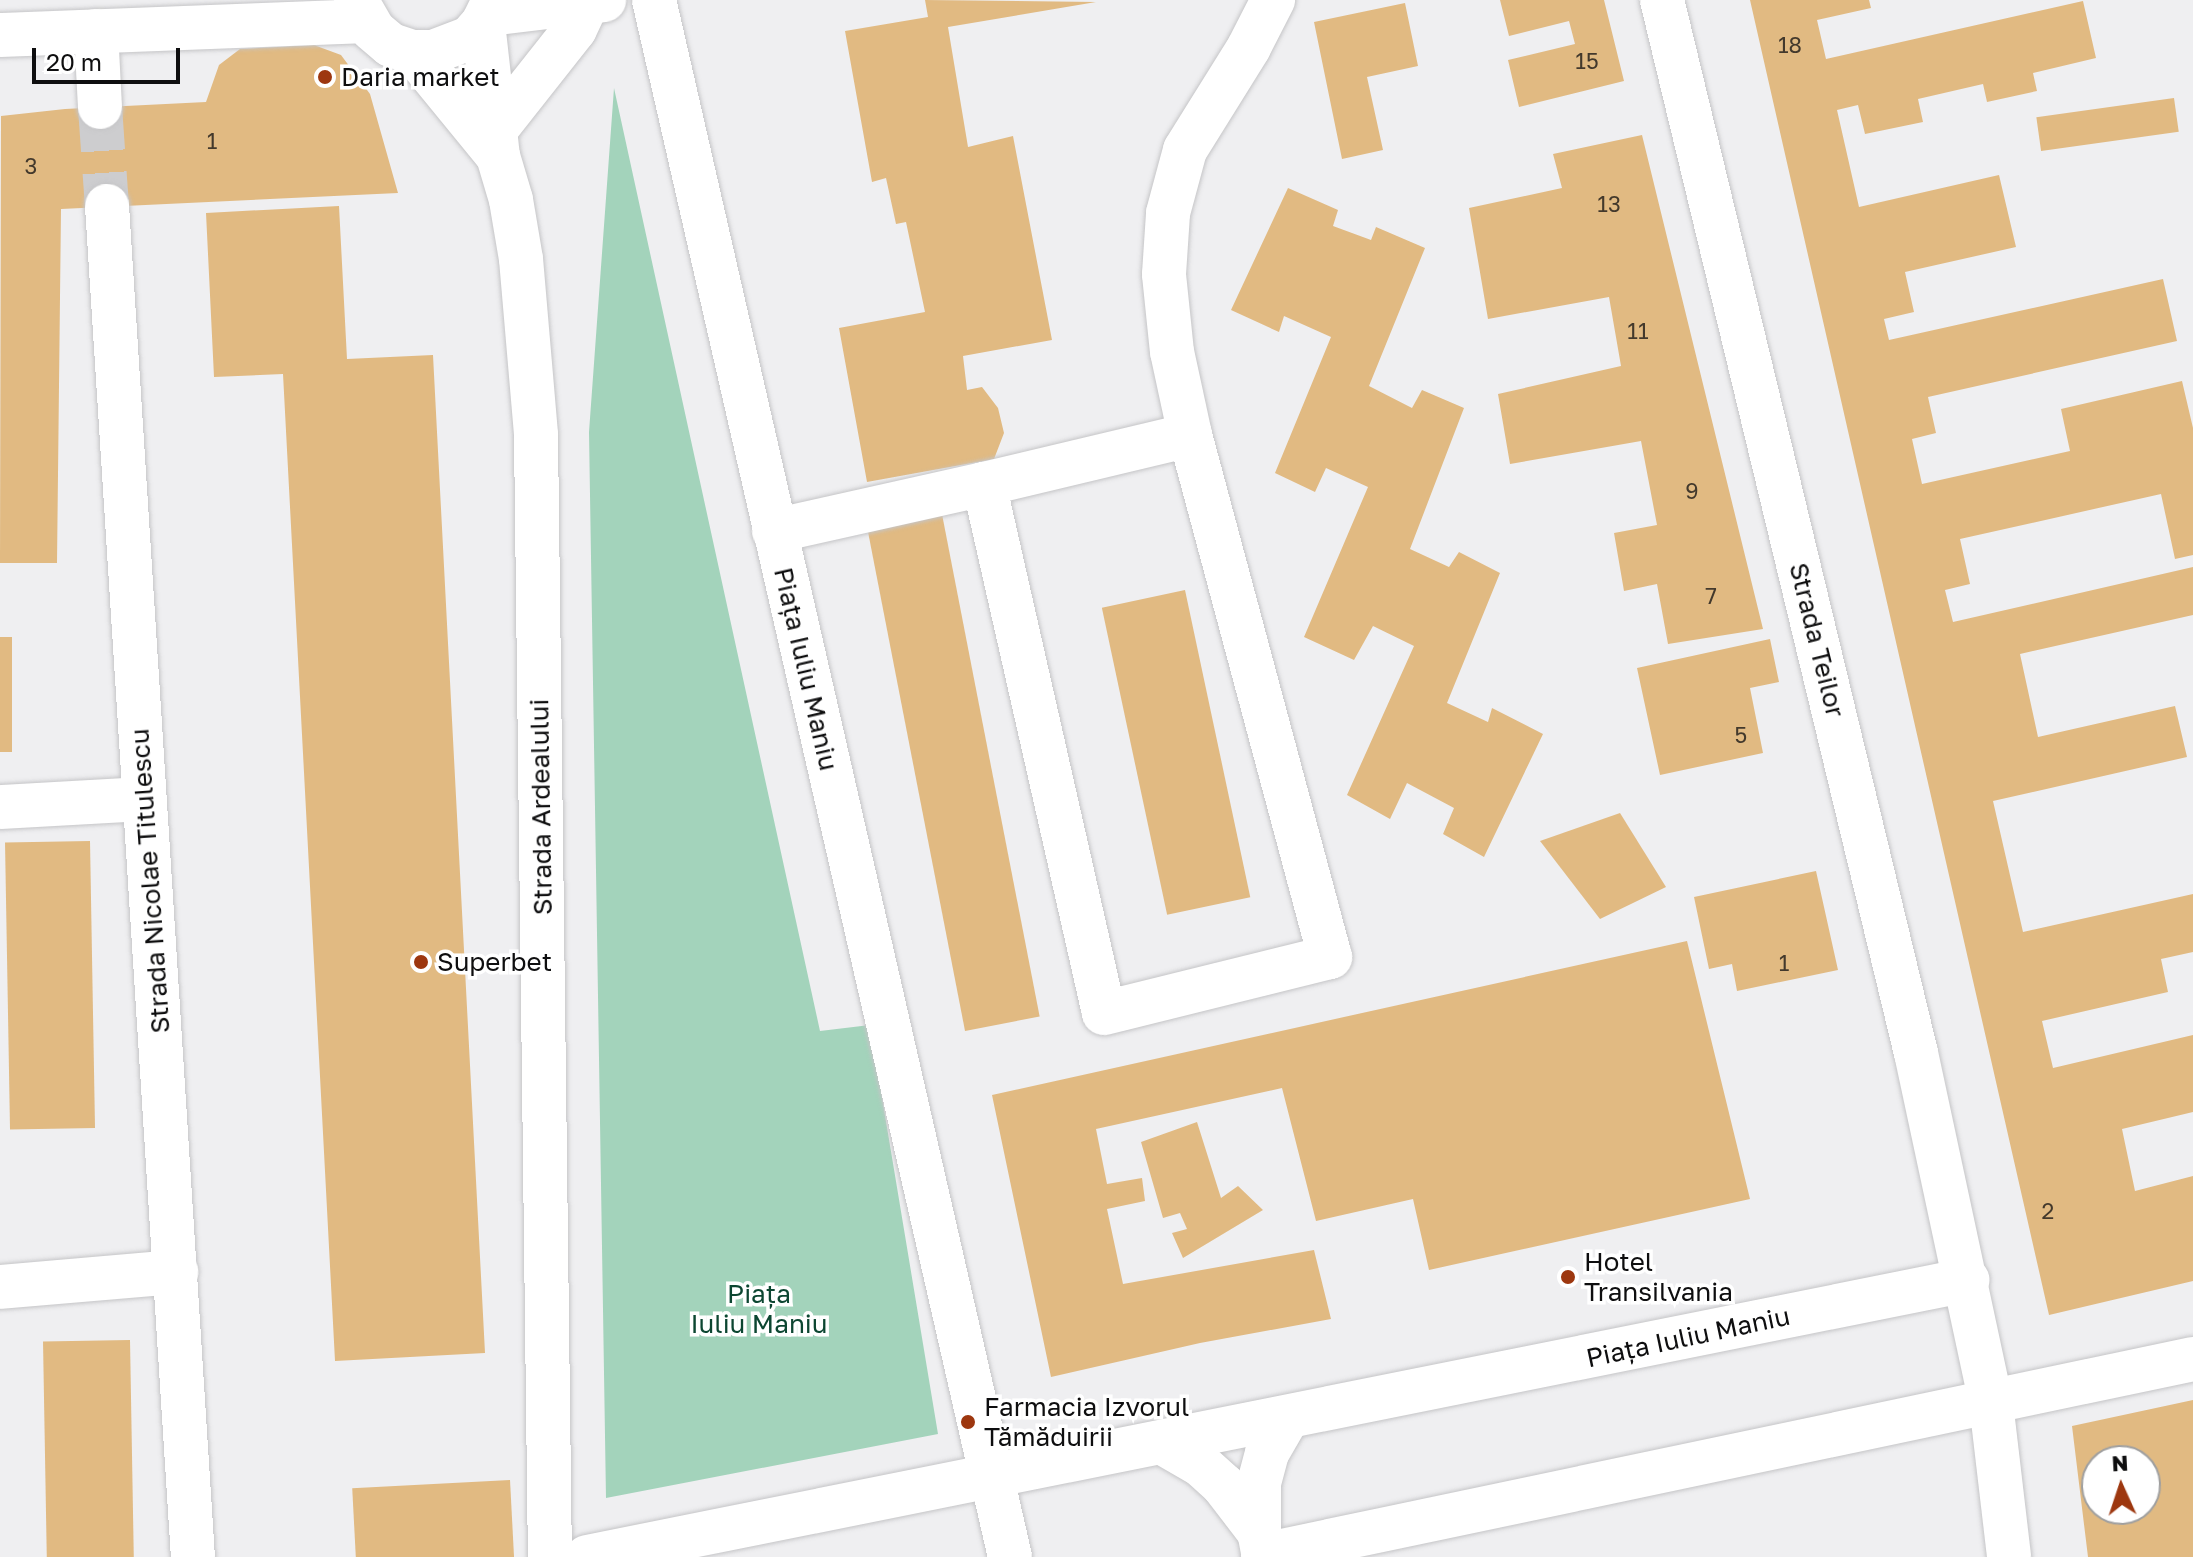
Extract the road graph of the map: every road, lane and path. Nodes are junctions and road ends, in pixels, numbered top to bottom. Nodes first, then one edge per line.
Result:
1 (654, 0) edge
2 (1273, 0) edge
3 (1662, 0) edge
4 (596, 2) edge
5 (361, 10) edge
6 (489, 13) edge
7 (96, 31) junction
8 (0, 35) edge
9 (413, 52) junction
10 (100, 107) tunnel mouth
11 (497, 142) junction
12 (107, 206) tunnel mouth
13 (1190, 435) junction
14 (984, 484) junction
15 (774, 531) junction
16 (144, 799) junction
17 (0, 807) edge
18 (176, 1272) junction
19 (1967, 1280) junction
20 (0, 1287) edge
21 (2193, 1359) edge
22 (1991, 1403) junction
23 (1287, 1419) junction
24 (1163, 1443) junction
25 (989, 1479) junction
26 (1262, 1548) edge
27 (193, 1557) edge
28 (550, 1557) edge
29 (587, 1557) edge
30 (1010, 1557) edge
31 (2007, 1557) edge

1 - 15 street, Piața Iuliu Maniu
2 - 13 street
3 - 19 street, Strada Teilor
4 - 6 street
4 - 11 street
5 - 7 street
5 - 9 street
6 - 9 street
6 - 11 street, Strada Ardealului
7 - 8 street
7 - 10 street
9 - 11 street, Strada Ardealului
11 - 28 street, Strada Ardealului
12 - 16 street, Strada Nicolae Titulescu
13 - 14 street
13 - 14 street
14 - 15 street
15 - 25 street, Piața Iuliu Maniu
16 - 17 street
16 - 18 street, Strada Nicolae Titulescu
18 - 20 street
18 - 27 street, Strada Nicolae Titulescu
19 - 22 street
19 - 23 street, Piața Iuliu Maniu
21 - 22 street
22 - 26 street
22 - 31 street
23 - 24 street, Piața Iuliu Maniu
23 - 26 street
24 - 25 street, Piața Iuliu Maniu
24 - 26 street
25 - 29 street, Piața Iuliu Maniu
25 - 30 street, Piața Iuliu Maniu

